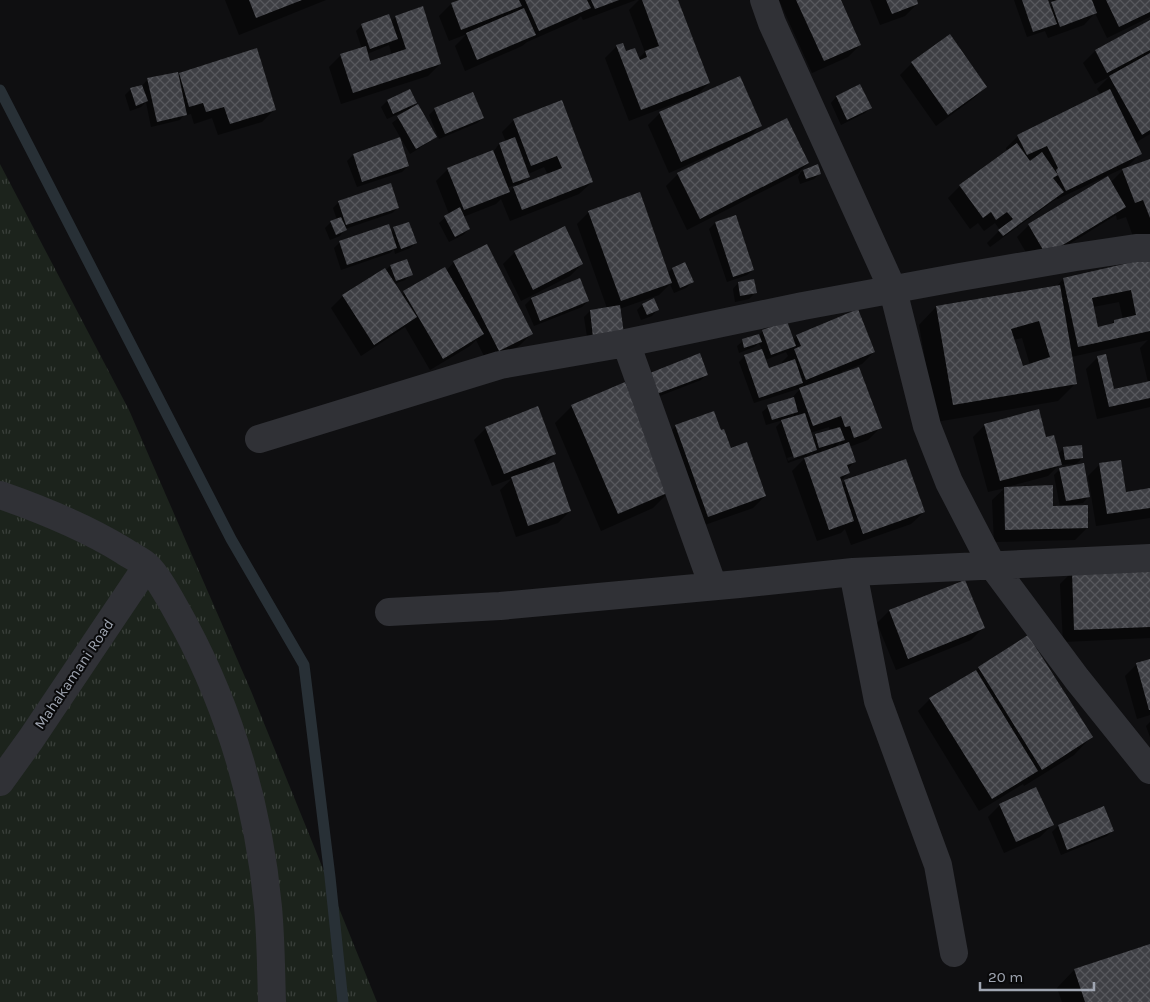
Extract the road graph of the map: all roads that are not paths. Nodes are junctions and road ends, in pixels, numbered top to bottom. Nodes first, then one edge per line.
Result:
1 (764, 0) edge
2 (1150, 248) edge
3 (893, 290) junction
4 (626, 343) junction
5 (259, 439) dead end
6 (0, 494) edge
7 (1150, 558) edge
8 (992, 565) junction
9 (147, 566) junction
10 (854, 572) junction
11 (713, 586) junction
12 (388, 612) dead end
13 (1150, 770) edge
14 (0, 782) edge
15 (954, 953) dead end
16 (272, 1002) edge

1 - 3 street
2 - 3 street
3 - 4 street
3 - 8 street
4 - 5 street
4 - 11 street
6 - 9 street
7 - 8 street
8 - 10 street
8 - 13 street
9 - 14 street, Mahakamani Road
9 - 16 street
10 - 11 street
10 - 15 street
11 - 12 street

